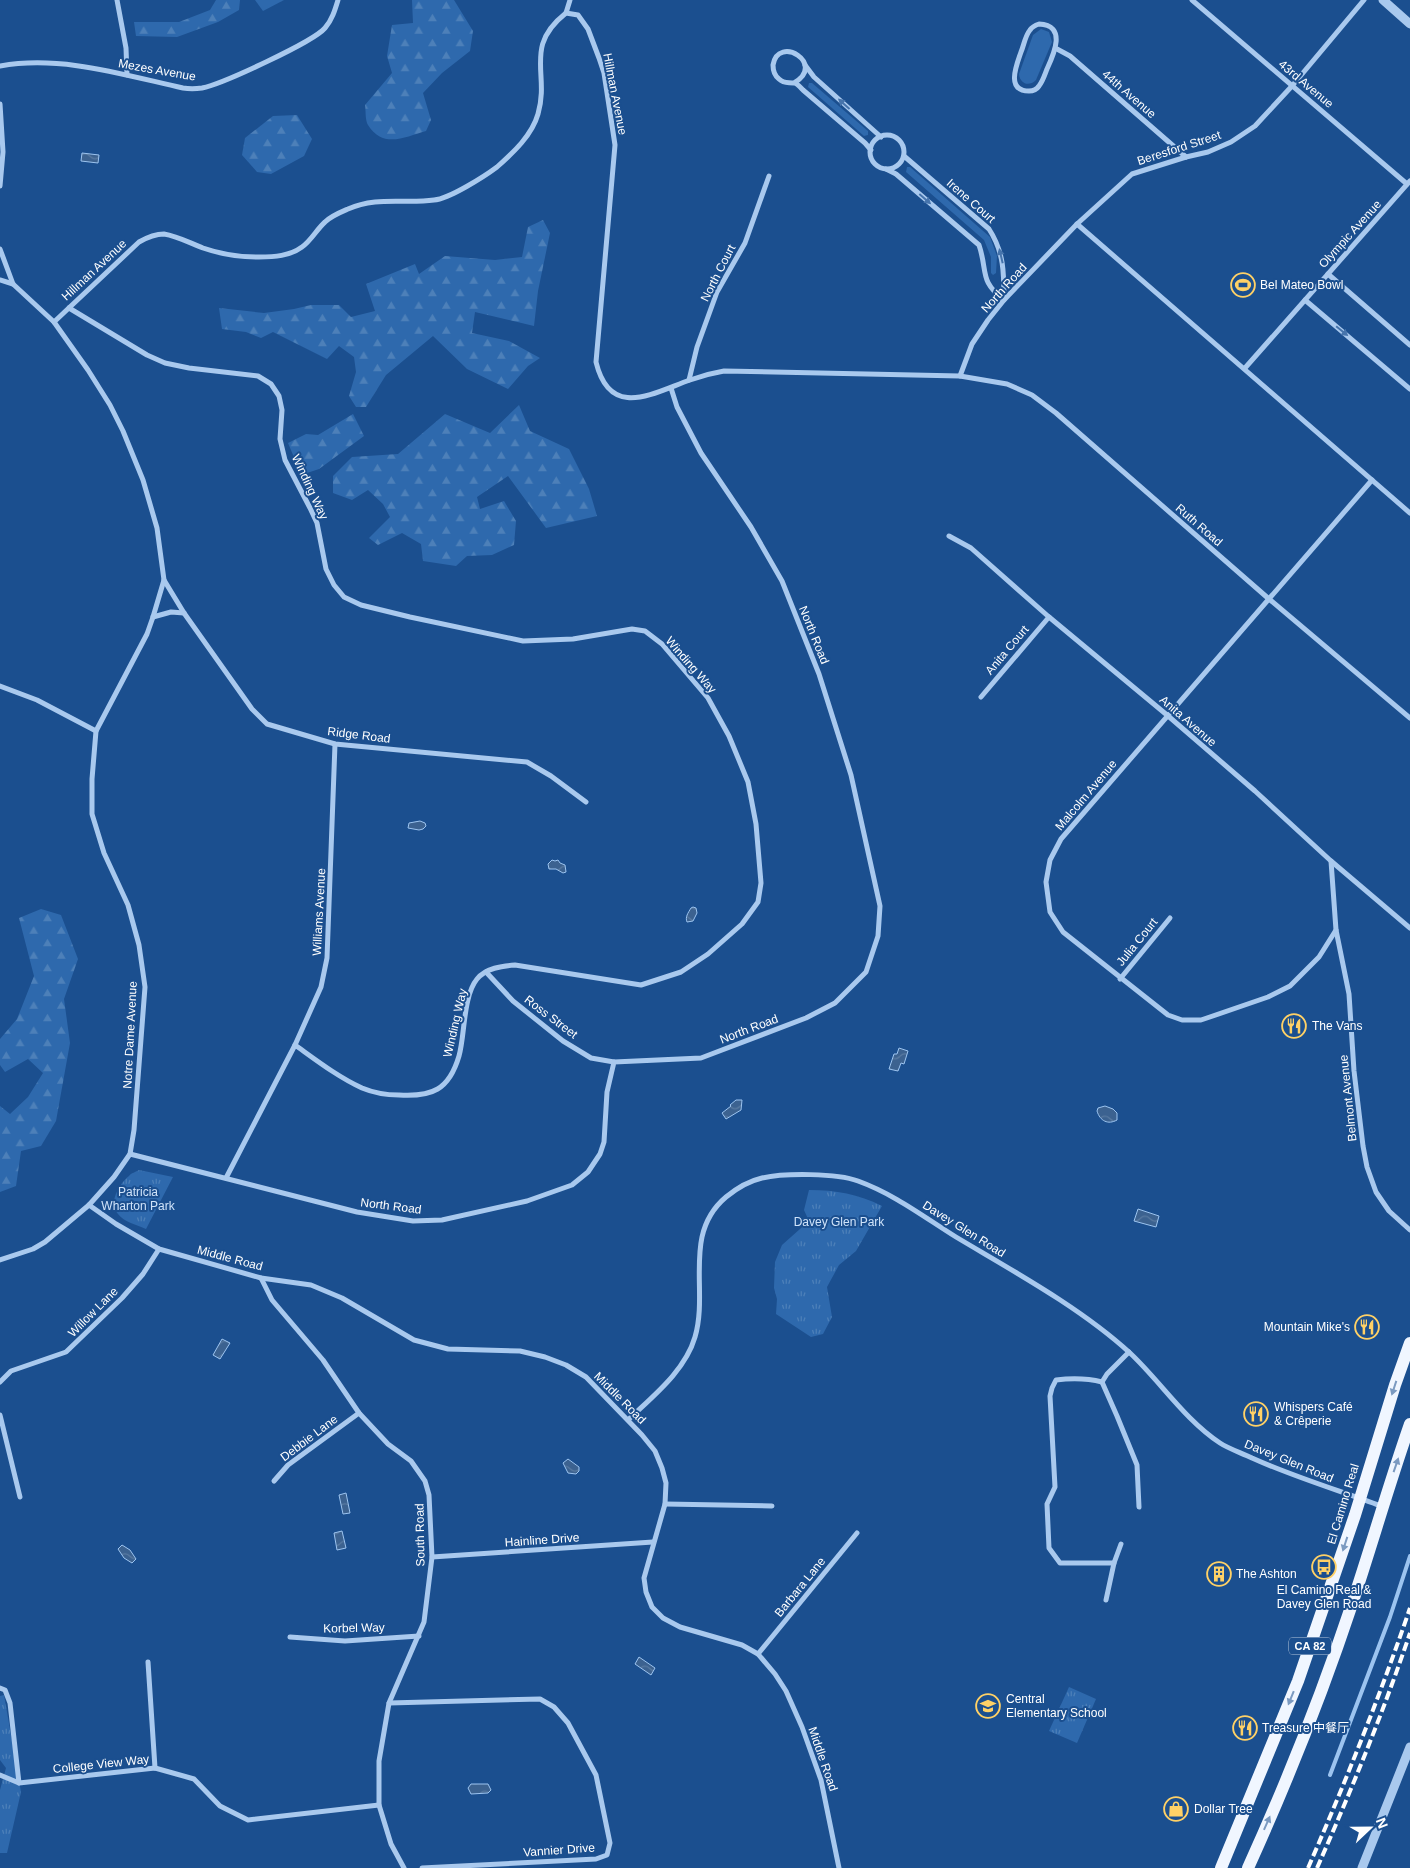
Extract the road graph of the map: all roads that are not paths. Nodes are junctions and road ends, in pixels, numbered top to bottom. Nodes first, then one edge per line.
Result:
1 (117, 0) edge
2 (338, 0) edge
3 (570, 0) edge
4 (1192, 0) edge
5 (1364, 0) edge
6 (1383, 0) edge
7 (566, 13) junction
8 (1410, 24) edge
9 (1056, 49) junction
10 (0, 66) edge
11 (805, 66) junction
12 (127, 76) junction
13 (794, 83) junction
14 (1292, 86) junction
15 (0, 104) edge
16 (881, 137) junction
17 (870, 150) junction
18 (904, 156) junction
19 (1186, 157) junction
20 (886, 169) junction
21 (769, 176) dead end
22 (1409, 183) edge
23 (0, 186) edge
24 (1077, 224) junction
25 (0, 249) edge
26 (1328, 274) junction
27 (0, 280) edge
28 (12, 284) junction
29 (1004, 300) junction
30 (1304, 300) junction
31 (69, 308) junction
32 (54, 322) junction
33 (1410, 345) edge
34 (1245, 368) junction
35 (960, 376) junction
36 (689, 380) junction
37 (671, 388) junction
38 (1410, 389) edge
39 (1372, 480) junction
40 (1410, 512) edge
41 (949, 536) dead end
42 (164, 580) junction
43 (1269, 599) junction
44 (184, 613) junction
45 (153, 617) junction
46 (1049, 617) junction
47 (0, 686) edge
48 (981, 697) dead end
49 (1167, 715) junction
50 (1410, 718) edge
51 (96, 731) junction
52 (336, 744) junction
53 (586, 802) dead end
54 (1331, 861) junction
55 (1170, 918) dead end
56 (1410, 928) edge
57 (1336, 930) junction
58 (486, 972) junction
59 (1120, 979) junction
60 (295, 1045) junction
61 (614, 1062) junction
62 (130, 1154) junction
63 (226, 1178) junction
64 (89, 1204) junction
65 (1410, 1230) edge
66 (159, 1250) junction
67 (0, 1260) edge
68 (261, 1278) junction
69 (1410, 1342) edge
70 (1129, 1352) junction
71 (0, 1382) edge
72 (1102, 1382) junction
73 (358, 1413) junction
74 (0, 1415) edge
75 (628, 1419) junction
76 (1410, 1424) edge
77 (274, 1481) dead end
78 (20, 1497) dead end
79 (1359, 1498) junction
80 (665, 1504) junction
81 (772, 1506) dead end
82 (1382, 1506) junction
83 (1139, 1507) dead end
84 (857, 1533) dead end
85 (653, 1542) junction
86 (1121, 1544) dead end
87 (432, 1557) junction
88 (1114, 1563) junction
89 (1106, 1600) dead end
90 (419, 1636) junction
91 (290, 1637) dead end
92 (758, 1654) junction
93 (148, 1662) dead end
94 (0, 1688) edge
95 (389, 1703) junction
96 (1410, 1747) edge
97 (155, 1768) junction
98 (0, 1775) edge
99 (19, 1783) junction
100 (379, 1805) junction
101 (404, 1868) edge
102 (422, 1868) edge
103 (840, 1868) edge
104 (1222, 1868) edge
105 (1248, 1868) edge
106 (1362, 1868) edge

1 - 12 street
2 - 12 street, Mezes Avenue
3 - 7 street
4 - 14 street, 43rd Avenue
5 - 14 street, Beresford Street
6 - 8 street
7 - 31 street, Hillman Avenue
7 - 37 street, Hillman Avenue
9 - 9 street
9 - 19 street, 44th Avenue
10 - 12 street, Mezes Avenue
11 - 13 street
11 - 13 street
16 -> 11 street
13 - 17 street
14 - 19 street, Beresford Street
14 - 22 street, 43rd Avenue
15 - 23 street
16 - 17 street
16 - 18 street
17 - 20 street
18 - 20 street
29 -> 18 street, Irene Court
19 - 24 street, Beresford Street
20 -> 29 street
21 - 36 street, North Court
22 - 26 street, Olympic Avenue
24 - 29 street, North Road
24 - 34 street
25 - 28 street, Notre Dame Avenue
26 - 30 street, Olympic Avenue
26 - 33 street
27 - 28 street
28 - 32 street, Notre Dame Avenue
29 - 35 street, North Road
30 - 34 street, Olympic Avenue
30 -> 38 street
31 - 32 street, Hillman Avenue
31 - 58 street, Winding Way
32 - 42 street, Notre Dame Avenue
34 - 39 street
35 - 36 street
35 - 43 street, Ruth Road
36 - 37 street
37 - 61 street, North Road
39 - 40 street
39 - 43 street, Malcolm Avenue
41 - 46 street, Anita Avenue
42 - 44 street, Ridge Road
42 - 45 street, Notre Dame Avenue
43 - 49 street, Malcolm Avenue
43 - 50 street, Ruth Road
44 - 45 street
44 - 52 street, Ridge Road
45 - 51 street, Notre Dame Avenue
46 - 48 street, Anita Court
46 - 49 street, Anita Avenue
47 - 51 street
49 - 54 street, Anita Avenue
49 - 59 street, Malcolm Avenue
51 - 62 street, Notre Dame Avenue
52 - 53 street, Ridge Road
52 - 60 street, Williams Avenue
54 - 56 street, Anita Avenue
54 - 57 street, Belmont Avenue
55 - 59 street, Julia Court
57 - 59 street, Malcolm Avenue
57 - 65 street, Belmont Avenue
58 - 60 street, Winding Way
58 - 61 street, Ross Street
60 - 63 street, Williams Avenue
61 - 63 street, North Road
62 - 63 street, North Road
62 - 64 street, Notre Dame Avenue
64 - 66 street, Middle Road
64 - 67 street, Notre Dame Avenue
66 - 68 street, Middle Road
66 - 71 street, Willow Lane
68 - 73 street, South Road
68 - 75 street, Middle Road
69 -> 79 main road, El Camino Real / CA 82
70 - 72 street
70 - 75 street, Davey Glen Road
70 - 79 street, Davey Glen Road
72 - 83 street
72 - 88 street
73 - 77 street, Debbie Lane
73 - 87 street, South Road
74 - 78 street
75 - 80 street, Middle Road
82 -> 76 main road, CA 82
79 - 82 street, Davey Glen Road
79 -> 104 main road, El Camino Real / CA 82
80 - 81 street
80 - 85 street, Middle Road
105 -> 82 main road, CA 82
84 - 92 street, Barbara Lane
85 - 87 street, Hainline Drive
85 - 92 street, Middle Road
86 - 88 street
87 - 90 street, South Road
88 - 89 street
90 - 91 street, Korbel Way
90 - 95 street, South Road
92 - 103 street, Middle Road
93 - 97 street
94 - 99 street
95 - 100 street, South Road
95 - 102 street, Vannier Drive
96 - 106 street
97 - 99 street, College View Way
97 - 100 street, College View Way
98 - 99 street, College View Way
100 - 101 street, South Road

